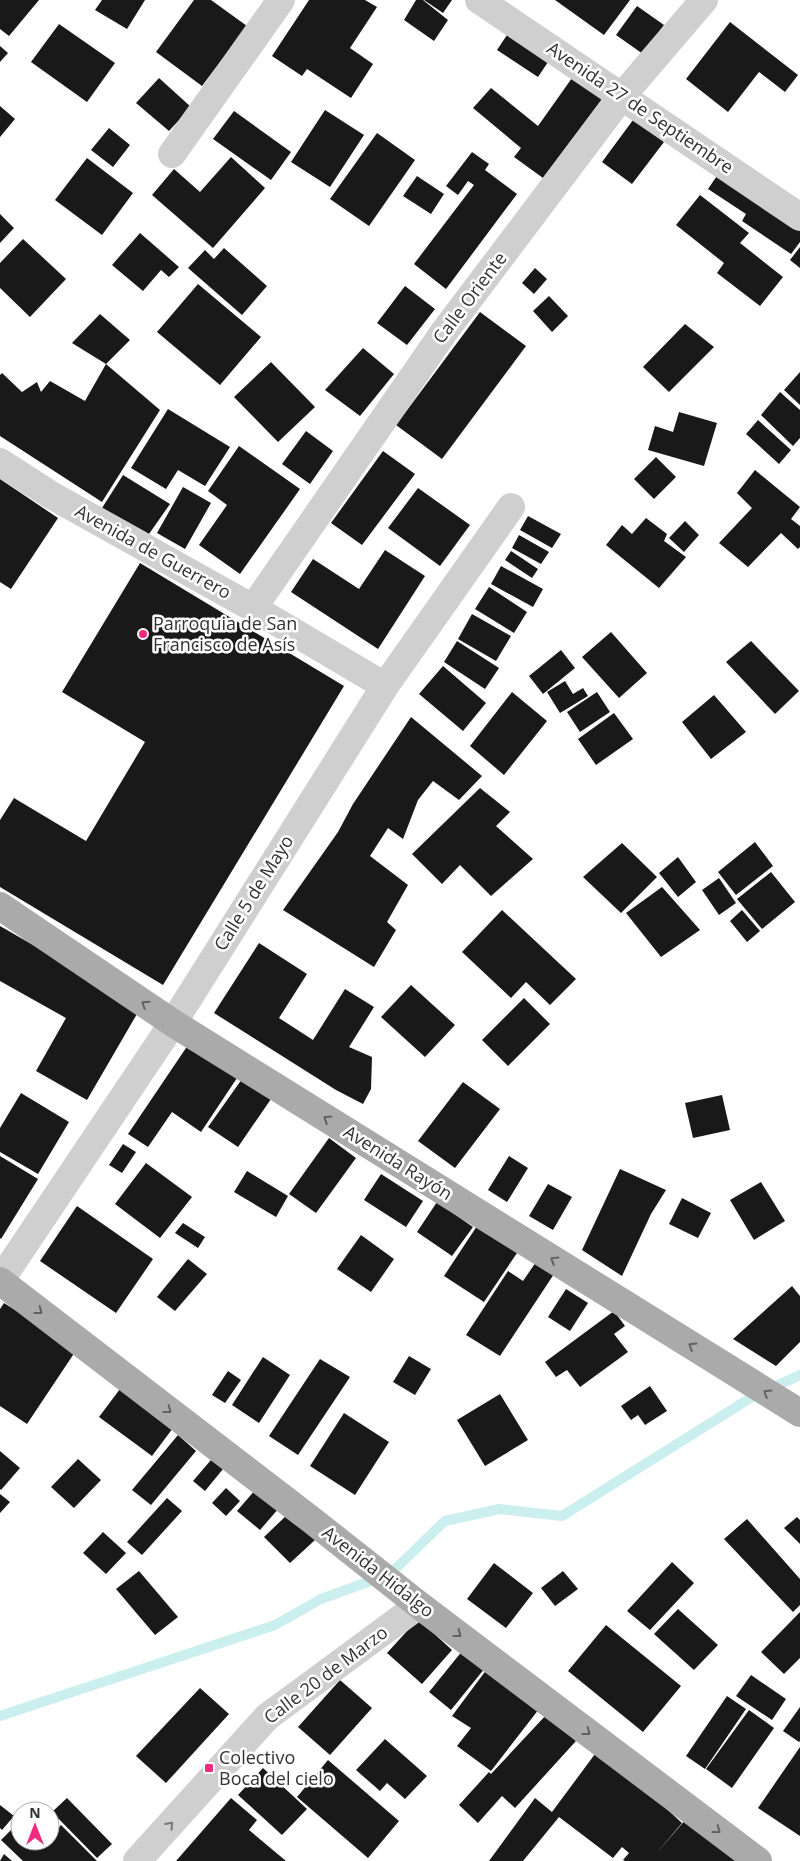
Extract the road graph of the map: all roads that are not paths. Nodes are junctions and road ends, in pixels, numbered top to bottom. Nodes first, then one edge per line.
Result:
1 (281, 0) edge
2 (479, 0) edge
3 (704, 0) edge
4 (622, 96) junction
5 (172, 154) dead end
6 (800, 217) edge
7 (0, 462) edge
8 (511, 508) dead end
9 (253, 608) junction
10 (385, 686) junction
11 (0, 906) edge
12 (173, 1023) junction
13 (0, 1281) edge
14 (800, 1413) edge
15 (414, 1601) junction
16 (137, 1861) edge
17 (758, 1861) edge

1 - 5 street
2 - 4 street, Avenida 27 de Septiembre
3 - 4 street, Calle Oriente
4 - 6 street, Avenida 27 de Septiembre
4 - 9 street, Calle Oriente
7 - 9 street, Avenida de Guerrero
8 - 10 street, Calle 5 de Mayo
9 - 10 street, Avenida de Guerrero
10 - 12 street, Calle 5 de Mayo
12 -> 11 main road, Avenida Rayón
12 - 13 street, Calle 5 de Mayo
14 -> 12 main road, Avenida Rayón
13 -> 15 main road, Avenida Hidalgo
16 -> 15 street, Calle 20 de Marzo
15 -> 17 main road, Avenida Hidalgo

